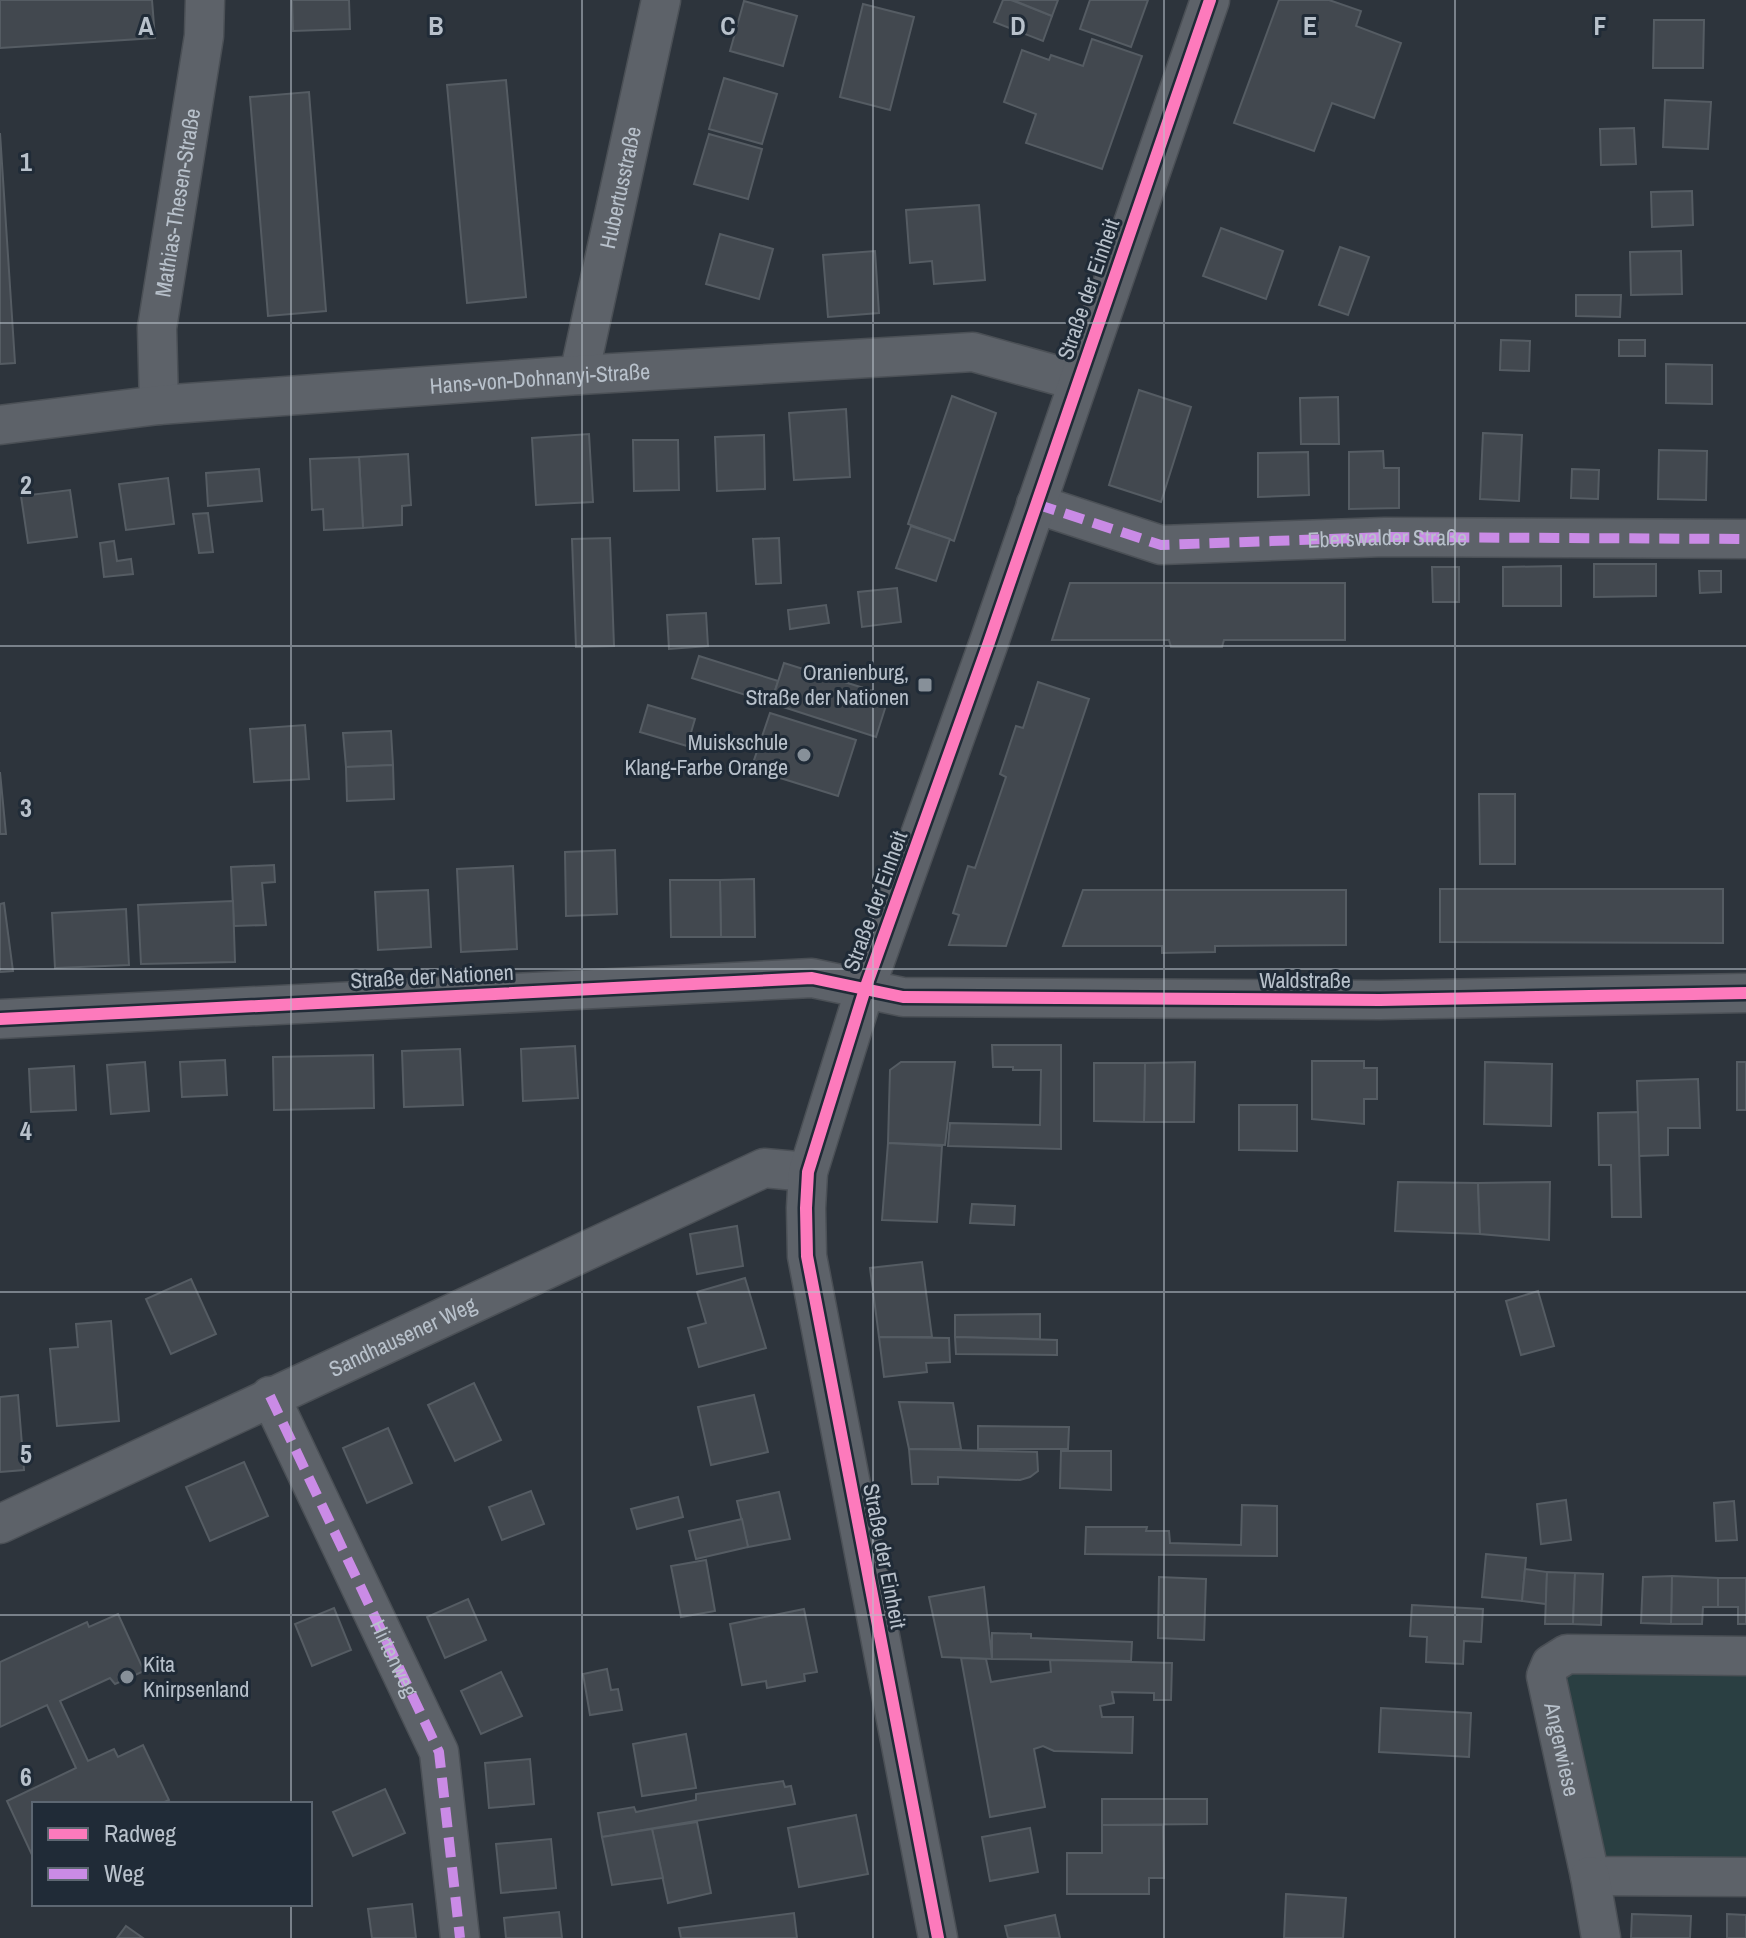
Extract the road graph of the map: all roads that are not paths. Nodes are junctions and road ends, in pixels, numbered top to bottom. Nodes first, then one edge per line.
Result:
1 (205, 0) edge
2 (661, 0) edge
3 (1210, 0) edge
4 (579, 375) junction
5 (1078, 381) junction
6 (159, 405) junction
7 (0, 425) edge
8 (1036, 504) junction
9 (1746, 539) edge
10 (865, 989) junction
11 (1746, 993) edge
12 (0, 1019) edge
13 (808, 1172) junction
14 (270, 1396) junction
15 (0, 1524) edge
16 (1746, 1656) edge
17 (1590, 1876) junction
18 (1746, 1877) edge
19 (460, 1938) edge
20 (938, 1938) edge
21 (1601, 1938) edge

1 - 6 street, Mathias-Thesen-Straße
2 - 4 street, Hubertusstraße
3 - 5 street, Straße der Einheit
4 - 5 street, Hans-von-Dohnanyi-Straße
4 - 6 street, Hans-von-Dohnanyi-Straße
5 - 8 street, Straße der Einheit
6 - 7 street, Hans-von-Dohnanyi-Straße
8 - 9 street, Eberswalder Straße
8 - 10 street, Straße der Einheit
10 - 11 street, Waldstraße
10 - 12 street, Straße der Nationen
10 - 13 street, Straße der Einheit
13 - 14 street, Sandhausener Weg
13 - 20 street, Straße der Einheit
14 - 15 street, Sandhausener Weg
14 - 19 street, Hirtenweg
16 - 17 street, Angerwiese
17 - 18 street
17 - 21 street, Angerwiese

